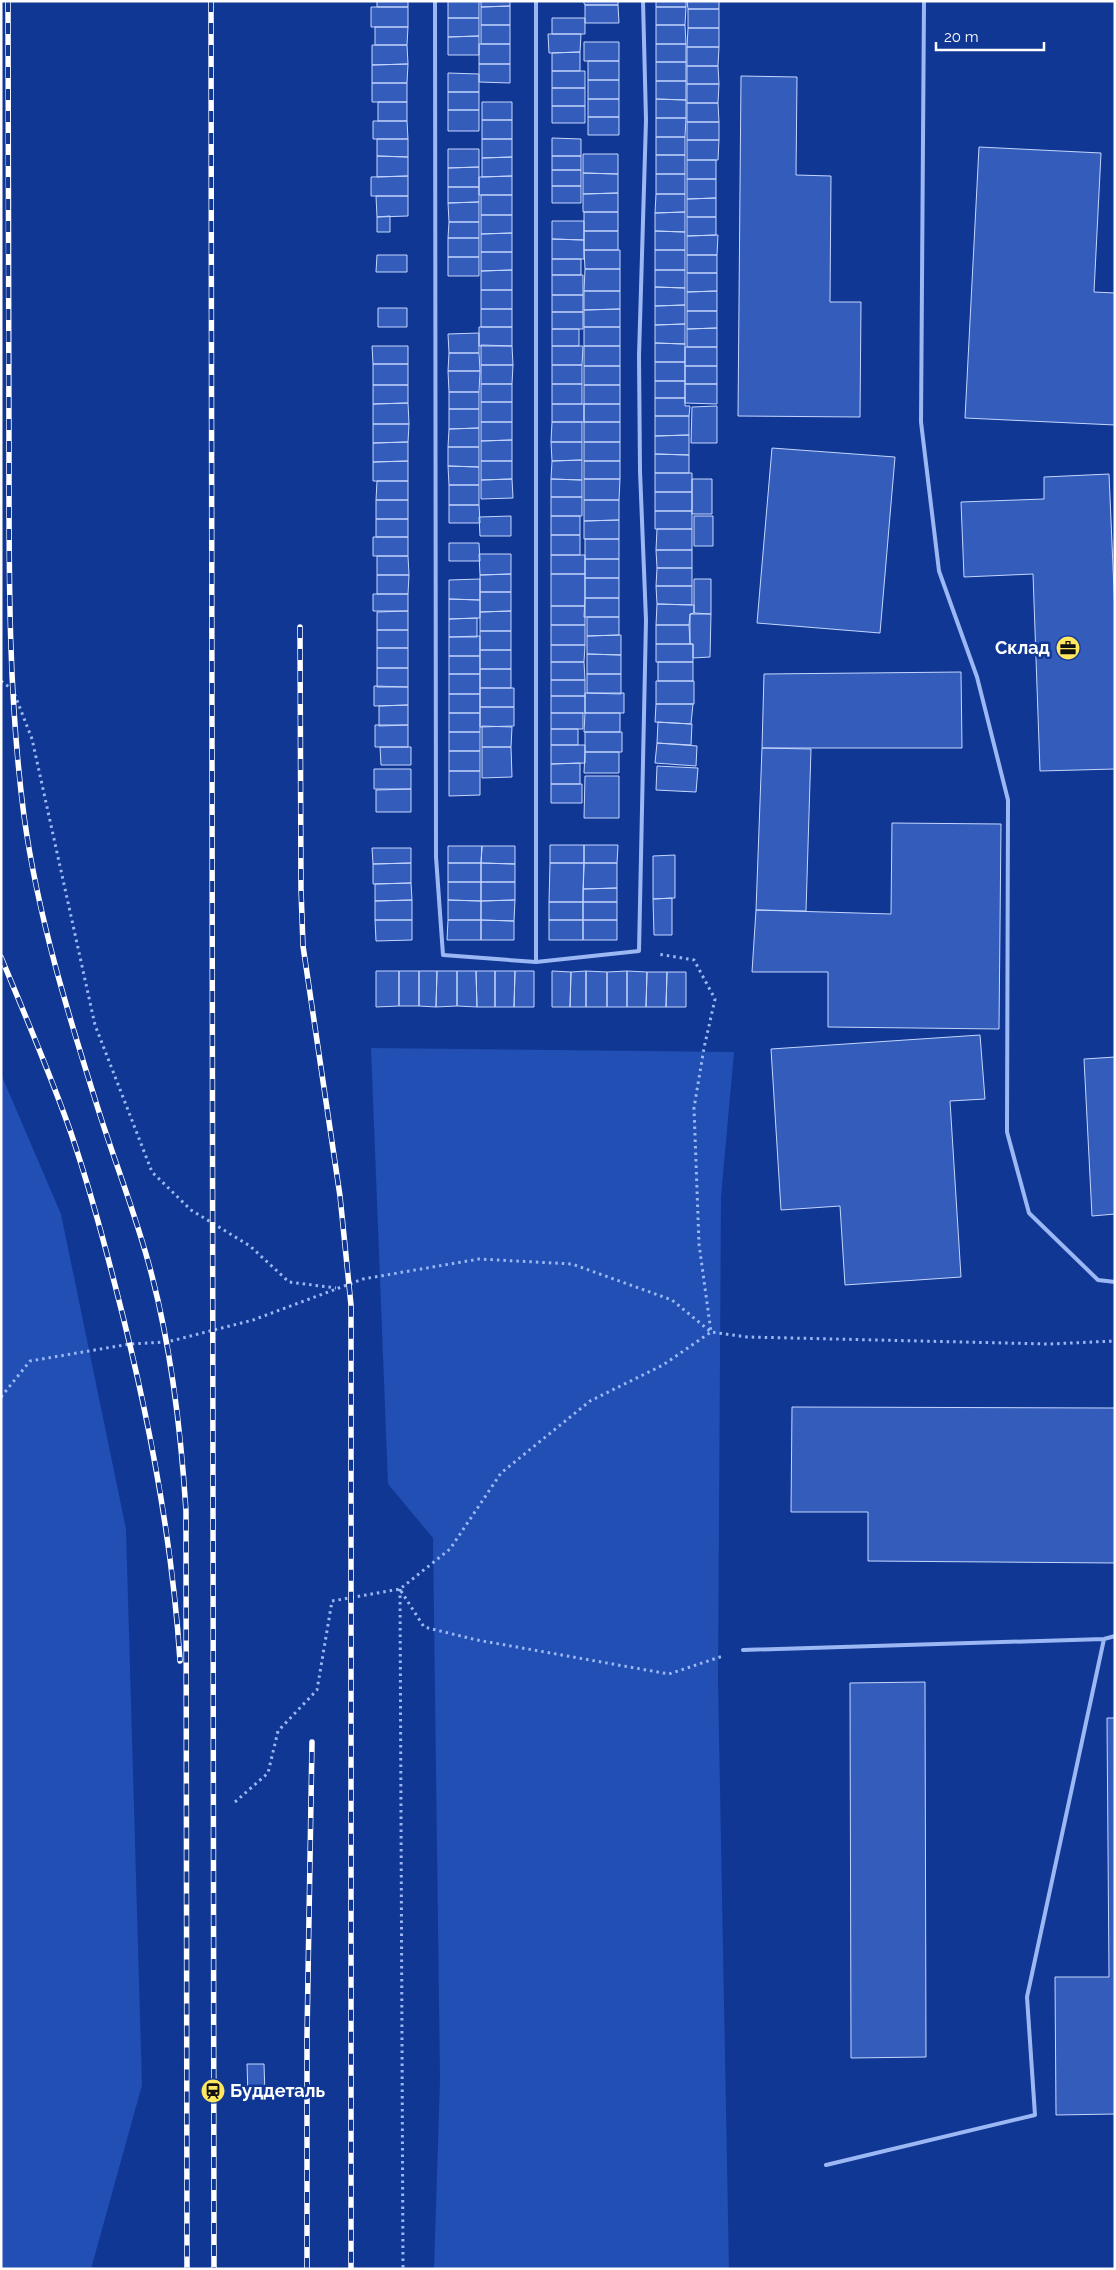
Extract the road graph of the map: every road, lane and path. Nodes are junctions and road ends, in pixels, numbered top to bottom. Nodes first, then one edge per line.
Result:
1 (435, 1) edge
2 (536, 1) edge
3 (643, 1) edge
4 (924, 1) edge
5 (1, 681) edge
6 (639, 951) junction
7 (536, 962) junction
8 (1115, 1282) edge
9 (338, 1288) junction
10 (711, 1332) junction
11 (1115, 1342) edge
12 (1, 1397) edge
13 (400, 1589) junction
14 (1115, 1636) edge
15 (1104, 1639) junction
16 (743, 1650) joint
17 (235, 1802) dead end
18 (826, 2165) dead end
19 (403, 2269) edge

1 - 7 lane
2 - 7 lane
3 - 6 lane
4 - 8 lane
5 - 9 path
6 - 7 lane
6 - 10 path
9 - 10 path
9 - 12 path
10 - 11 path
10 - 13 path
13 - 16 path
13 - 17 path
13 - 19 path
14 - 15 lane
15 - 16 lane
15 - 18 lane

